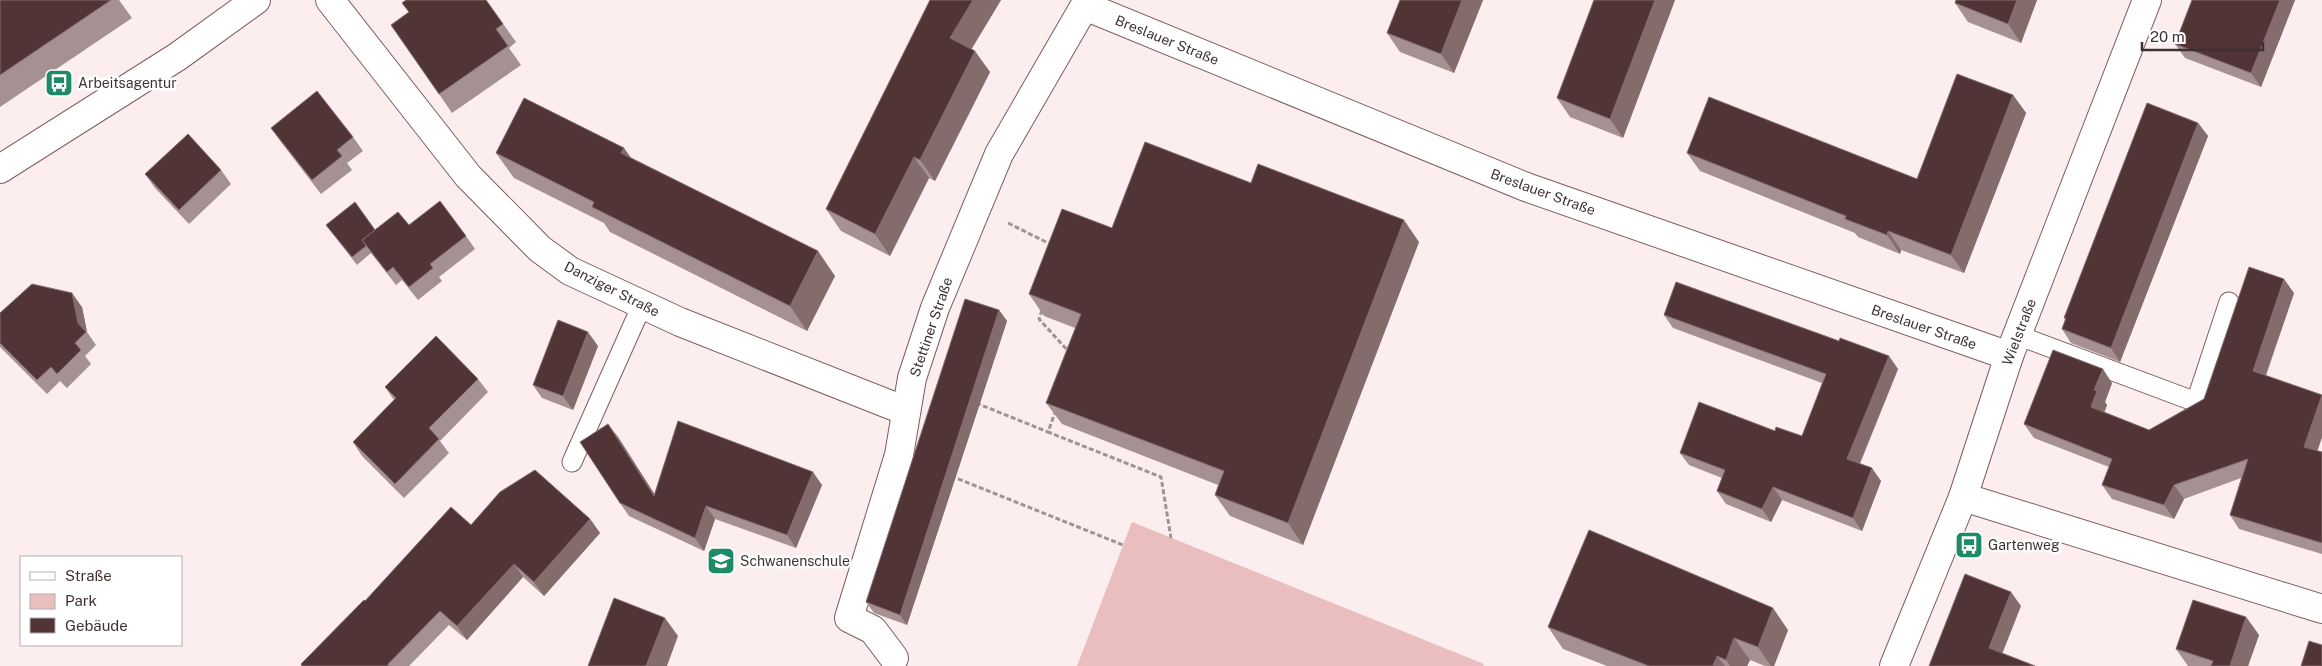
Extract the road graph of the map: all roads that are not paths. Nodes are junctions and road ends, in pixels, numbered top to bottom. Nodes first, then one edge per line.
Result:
1 (256, 0) edge
2 (330, 0) edge
3 (2147, 0) edge
4 (1087, 3) edge
5 (0, 169) edge
6 (2229, 302) dead end
7 (642, 305) junction
8 (2013, 346) junction
9 (906, 411) junction
10 (572, 462) dead end
11 (1963, 497) junction
12 (2322, 609) edge
13 (894, 658) dead end
14 (1894, 666) edge

1 - 5 street
2 - 7 street, Danziger Straße
3 - 8 street, Wielstraße
4 - 8 street, Breslauer Straße
4 - 9 street, Stettiner Straße
6 - 8 lane
7 - 9 street, Danziger Straße
7 - 10 lane
8 - 11 street, Wielstraße
9 - 13 street, Stettiner Straße
11 - 12 street
11 - 14 street, Wielstraße

